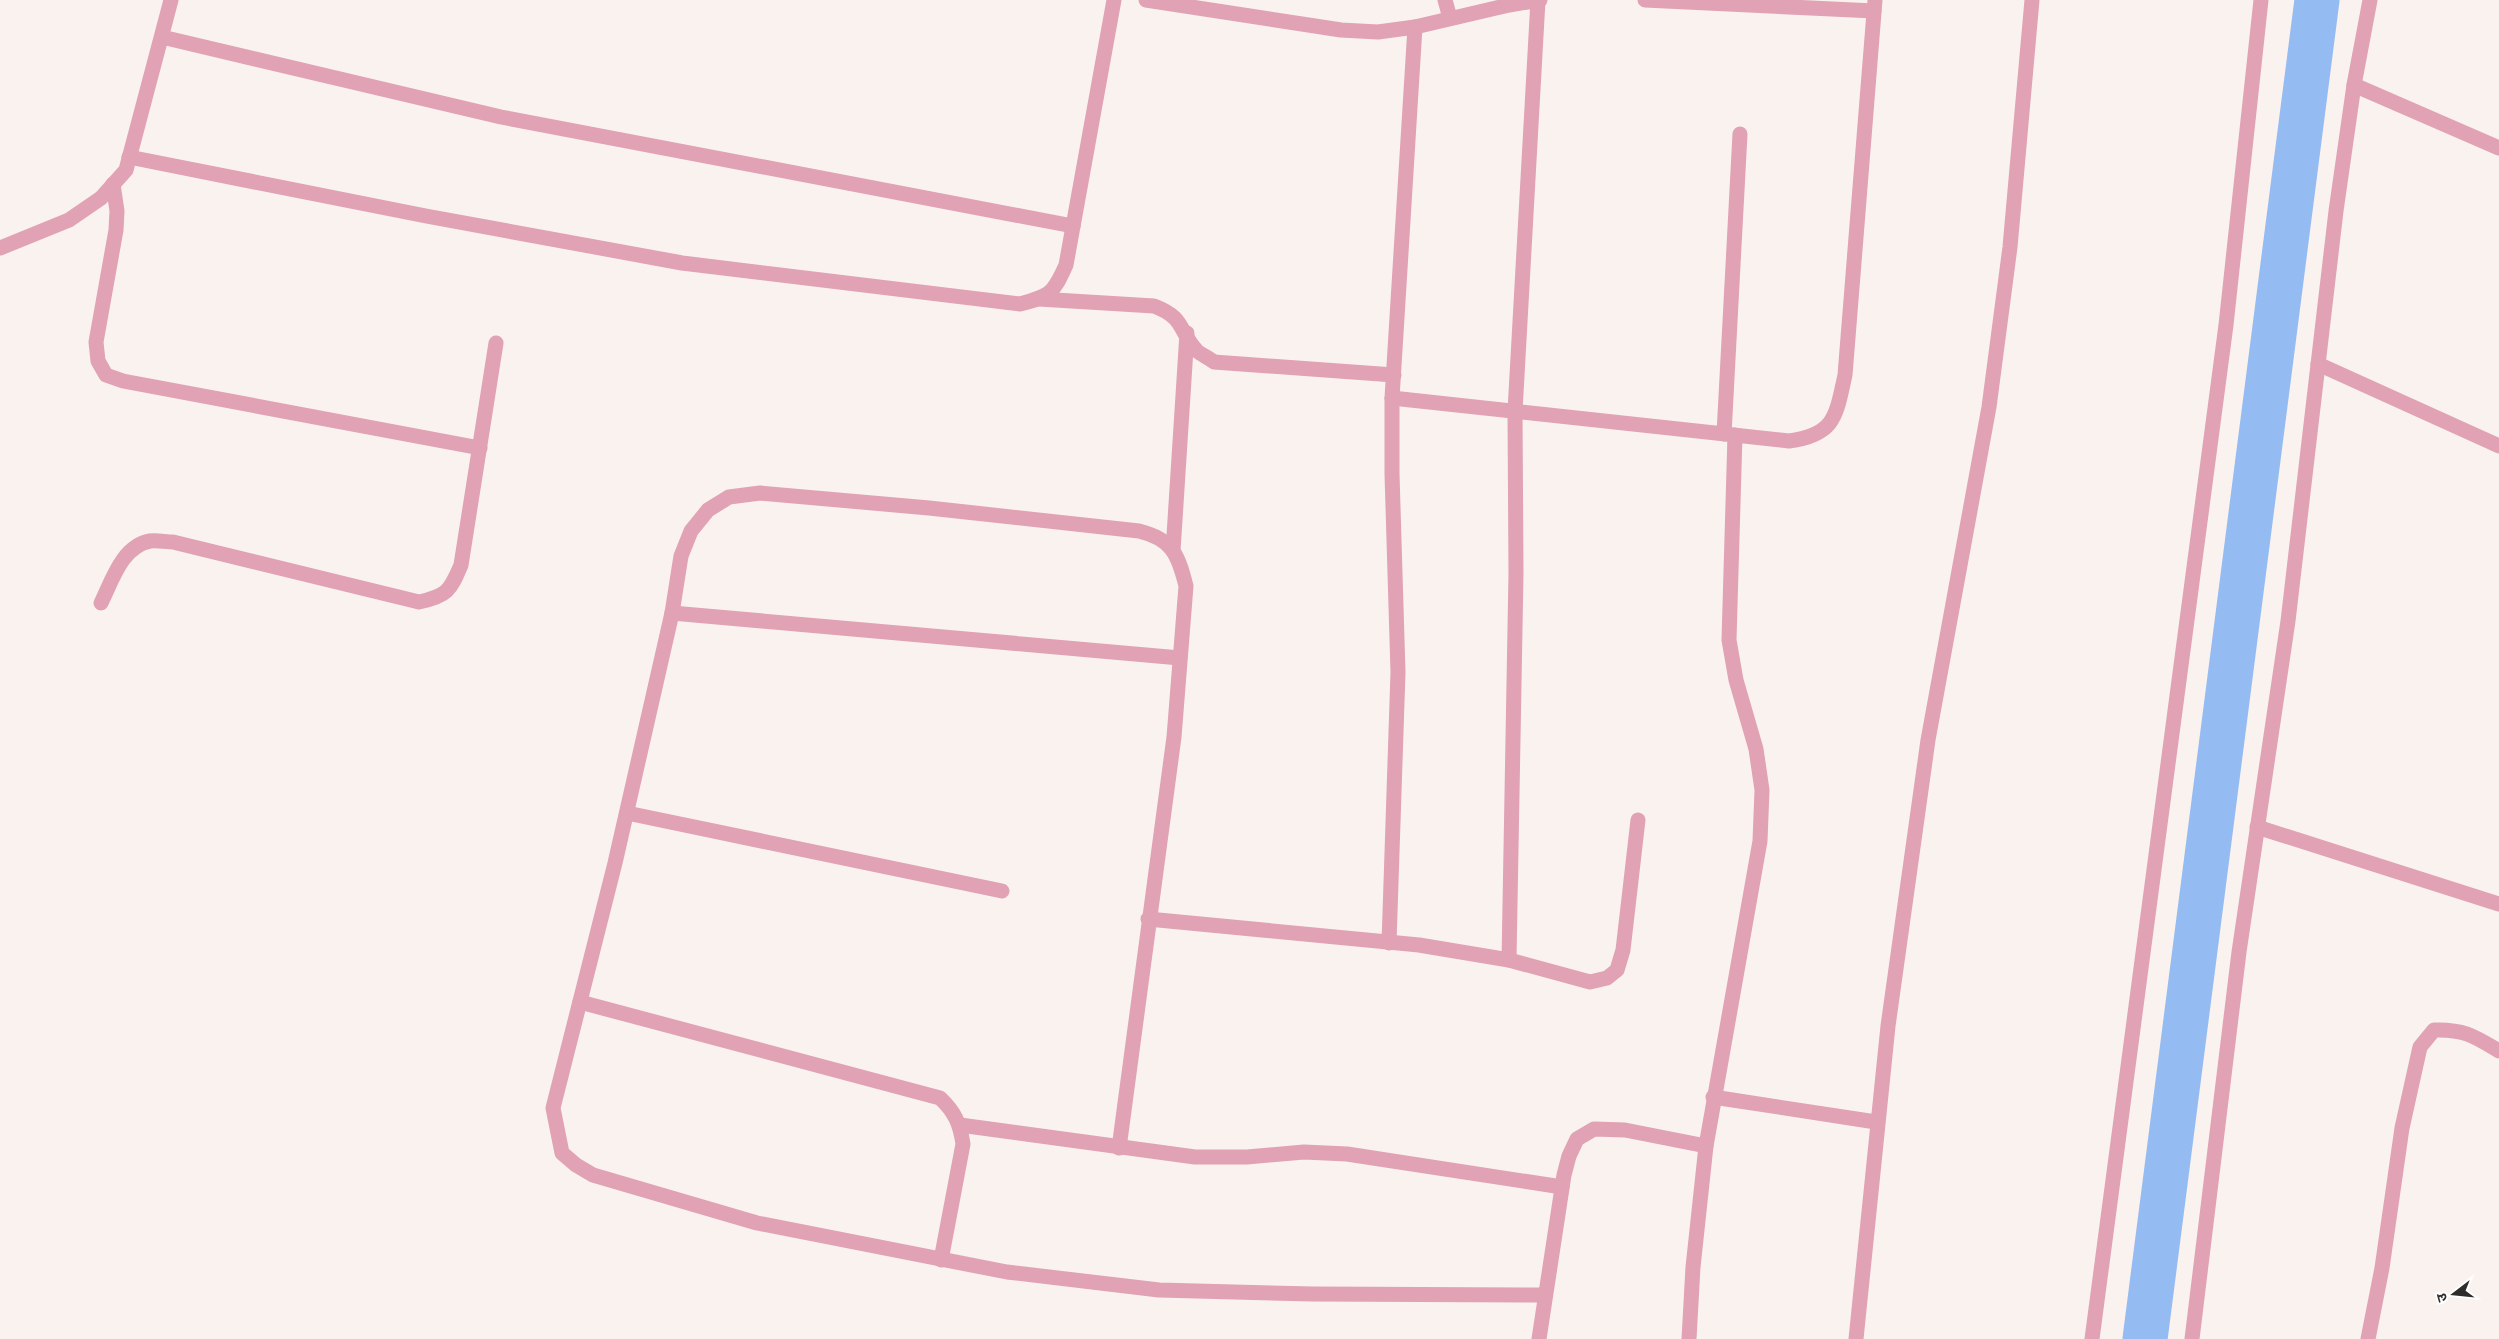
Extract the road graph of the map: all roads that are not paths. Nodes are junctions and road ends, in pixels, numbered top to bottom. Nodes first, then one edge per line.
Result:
1 (171, 0) edge
2 (1114, 0) edge
3 (1146, 0) edge
4 (1445, 0) edge
5 (1539, 0) edge
6 (1645, 0) edge
7 (2032, 0) edge
8 (2261, 0) edge
9 (2370, 0) edge
10 (1875, 6) edge
11 (1450, 18) junction
12 (1416, 27) junction
13 (162, 37) junction
14 (2354, 85) junction
15 (1740, 134) dead end
16 (2499, 148) edge
17 (129, 156) junction
18 (113, 184) junction
19 (1073, 226) junction
20 (0, 248) edge
21 (1039, 299) junction
22 (1187, 333) junction
23 (496, 343) dead end
24 (2318, 364) junction
25 (1394, 375) junction
26 (1392, 398) junction
27 (1515, 411) junction
28 (1729, 435) junction
29 (2499, 446) edge
30 (480, 448) junction
31 (1173, 551) junction
32 (101, 603) dead end
33 (672, 613) junction
34 (1180, 658) junction
35 (627, 813) junction
36 (1638, 820) dead end
37 (2257, 827) junction
38 (1002, 891) dead end
39 (2499, 904) edge
40 (1148, 918) junction
41 (1389, 943) junction
42 (1510, 960) junction
43 (580, 1002) junction
44 (2499, 1051) edge
45 (1713, 1097) junction
46 (1876, 1122) junction
47 (960, 1124) junction
48 (1706, 1146) junction
49 (1119, 1148) junction
50 (1562, 1187) junction
51 (941, 1260) junction
52 (1546, 1294) junction
53 (1539, 1339) edge
54 (1689, 1339) edge
55 (1856, 1339) edge
56 (2092, 1339) edge
57 (2192, 1339) edge
58 (2368, 1339) edge

1 - 13 street
2 - 19 street
3 - 12 street
4 - 11 street
5 - 11 street
5 - 27 street
6 - 10 street
7 - 46 street
8 - 56 street
9 - 14 street
10 - 28 street
11 - 12 street
12 - 25 street
13 - 17 street
13 - 19 street
14 - 16 street
14 - 24 street
15 - 28 street
17 - 18 street
17 - 21 street
18 - 20 street
18 - 30 street
19 - 21 street
21 - 22 street
22 - 25 street
22 - 31 street
23 - 30 street
24 - 29 street
24 - 37 street
25 - 26 street
26 - 27 street
26 - 41 street
27 - 28 street
27 - 42 street
28 - 45 street
30 - 32 street
31 - 33 street
31 - 34 street
33 - 34 street
33 - 35 street
34 - 40 street
35 - 38 street
35 - 43 street
36 - 42 street
37 - 39 street
37 - 57 street
40 - 41 street
40 - 49 street
41 - 42 street
43 - 47 street
43 - 51 street
44 - 58 street
45 - 46 street
45 - 48 street
46 - 55 street
47 - 49 street
47 - 51 street
48 - 50 street
48 - 54 street
49 - 50 street
50 - 52 street
51 - 52 street
52 - 53 street

